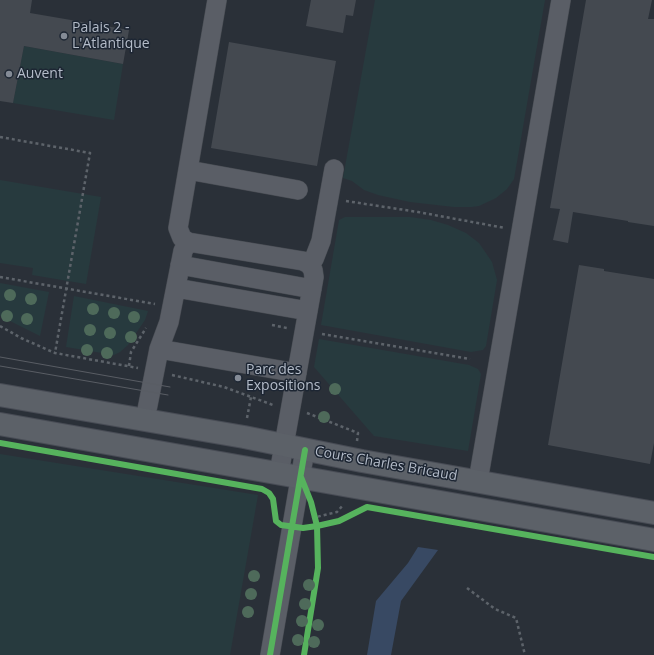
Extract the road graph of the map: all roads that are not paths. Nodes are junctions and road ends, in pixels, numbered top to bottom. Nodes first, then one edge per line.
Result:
1 (217, 0) edge
2 (561, 0) edge
3 (334, 169) dead end
4 (188, 170) junction
5 (298, 190) dead end
6 (188, 242) junction
7 (309, 264) junction
8 (180, 265) junction
9 (176, 288) junction
10 (312, 289) junction
11 (308, 311) junction
12 (159, 349) junction
13 (297, 373) junction
14 (0, 395) edge
15 (145, 420) junction
16 (0, 424) edge
17 (284, 445) junction
18 (305, 450) junction
19 (279, 473) junction
20 (301, 477) junction
21 (478, 481) junction
22 (654, 514) edge
23 (654, 540) edge
24 (270, 655) edge

1 - 4 street
2 - 21 street
3 - 7 street
4 - 5 street
4 - 6 street
6 - 7 street
6 - 8 street
7 - 10 street
8 - 9 street
8 - 10 street
9 - 11 street
9 - 12 street
10 - 11 street
11 - 13 street
12 - 13 street
12 - 15 street
13 - 17 street
14 - 15 main road, Cours Charles Bricaud
15 - 17 main road, Cours Charles Bricaud
16 - 19 main road, Cours Charles Bricaud
17 - 18 main road, Cours Charles Bricaud
17 - 19 street
18 - 20 street
18 - 21 main road, Cours Charles Bricaud
19 - 20 main road, Cours Charles Bricaud
20 - 23 main road, Cours Charles Bricaud
20 - 24 street
21 - 22 main road, Cours Charles Bricaud

